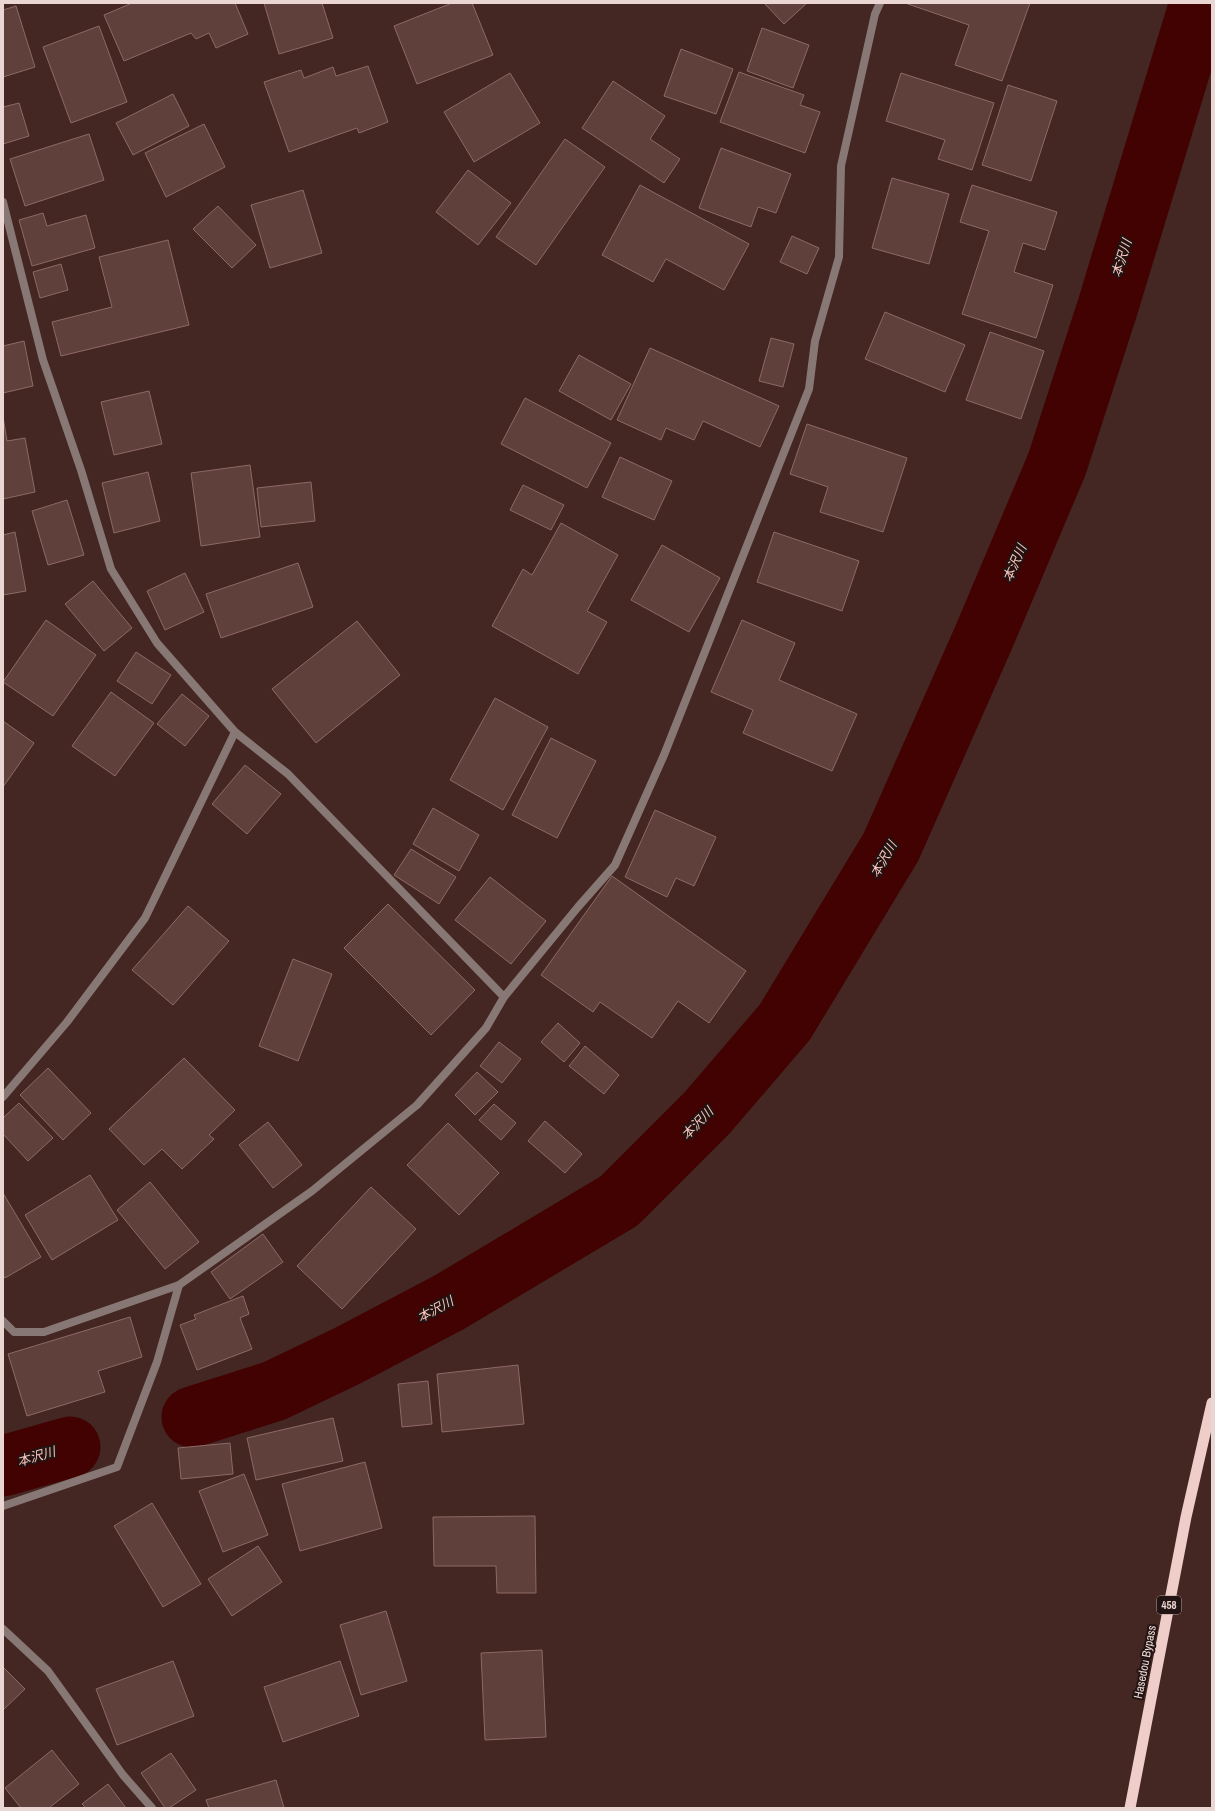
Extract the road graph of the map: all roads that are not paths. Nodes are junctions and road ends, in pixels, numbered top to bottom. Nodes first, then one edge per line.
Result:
1 (880, 3) edge
2 (3, 202) edge
3 (235, 732) junction
4 (504, 997) junction
5 (3, 1097) edge
6 (179, 1285) junction
7 (3, 1321) edge
8 (1212, 1403) edge
9 (3, 1506) edge
10 (3, 1629) edge
11 (152, 1808) edge
12 (1130, 1808) edge

1 - 4 lane
2 - 3 lane
3 - 4 lane
3 - 5 lane
4 - 6 lane
6 - 7 lane
6 - 9 lane
8 - 12 highway, Hasedou Bypass / 458
10 - 11 lane

